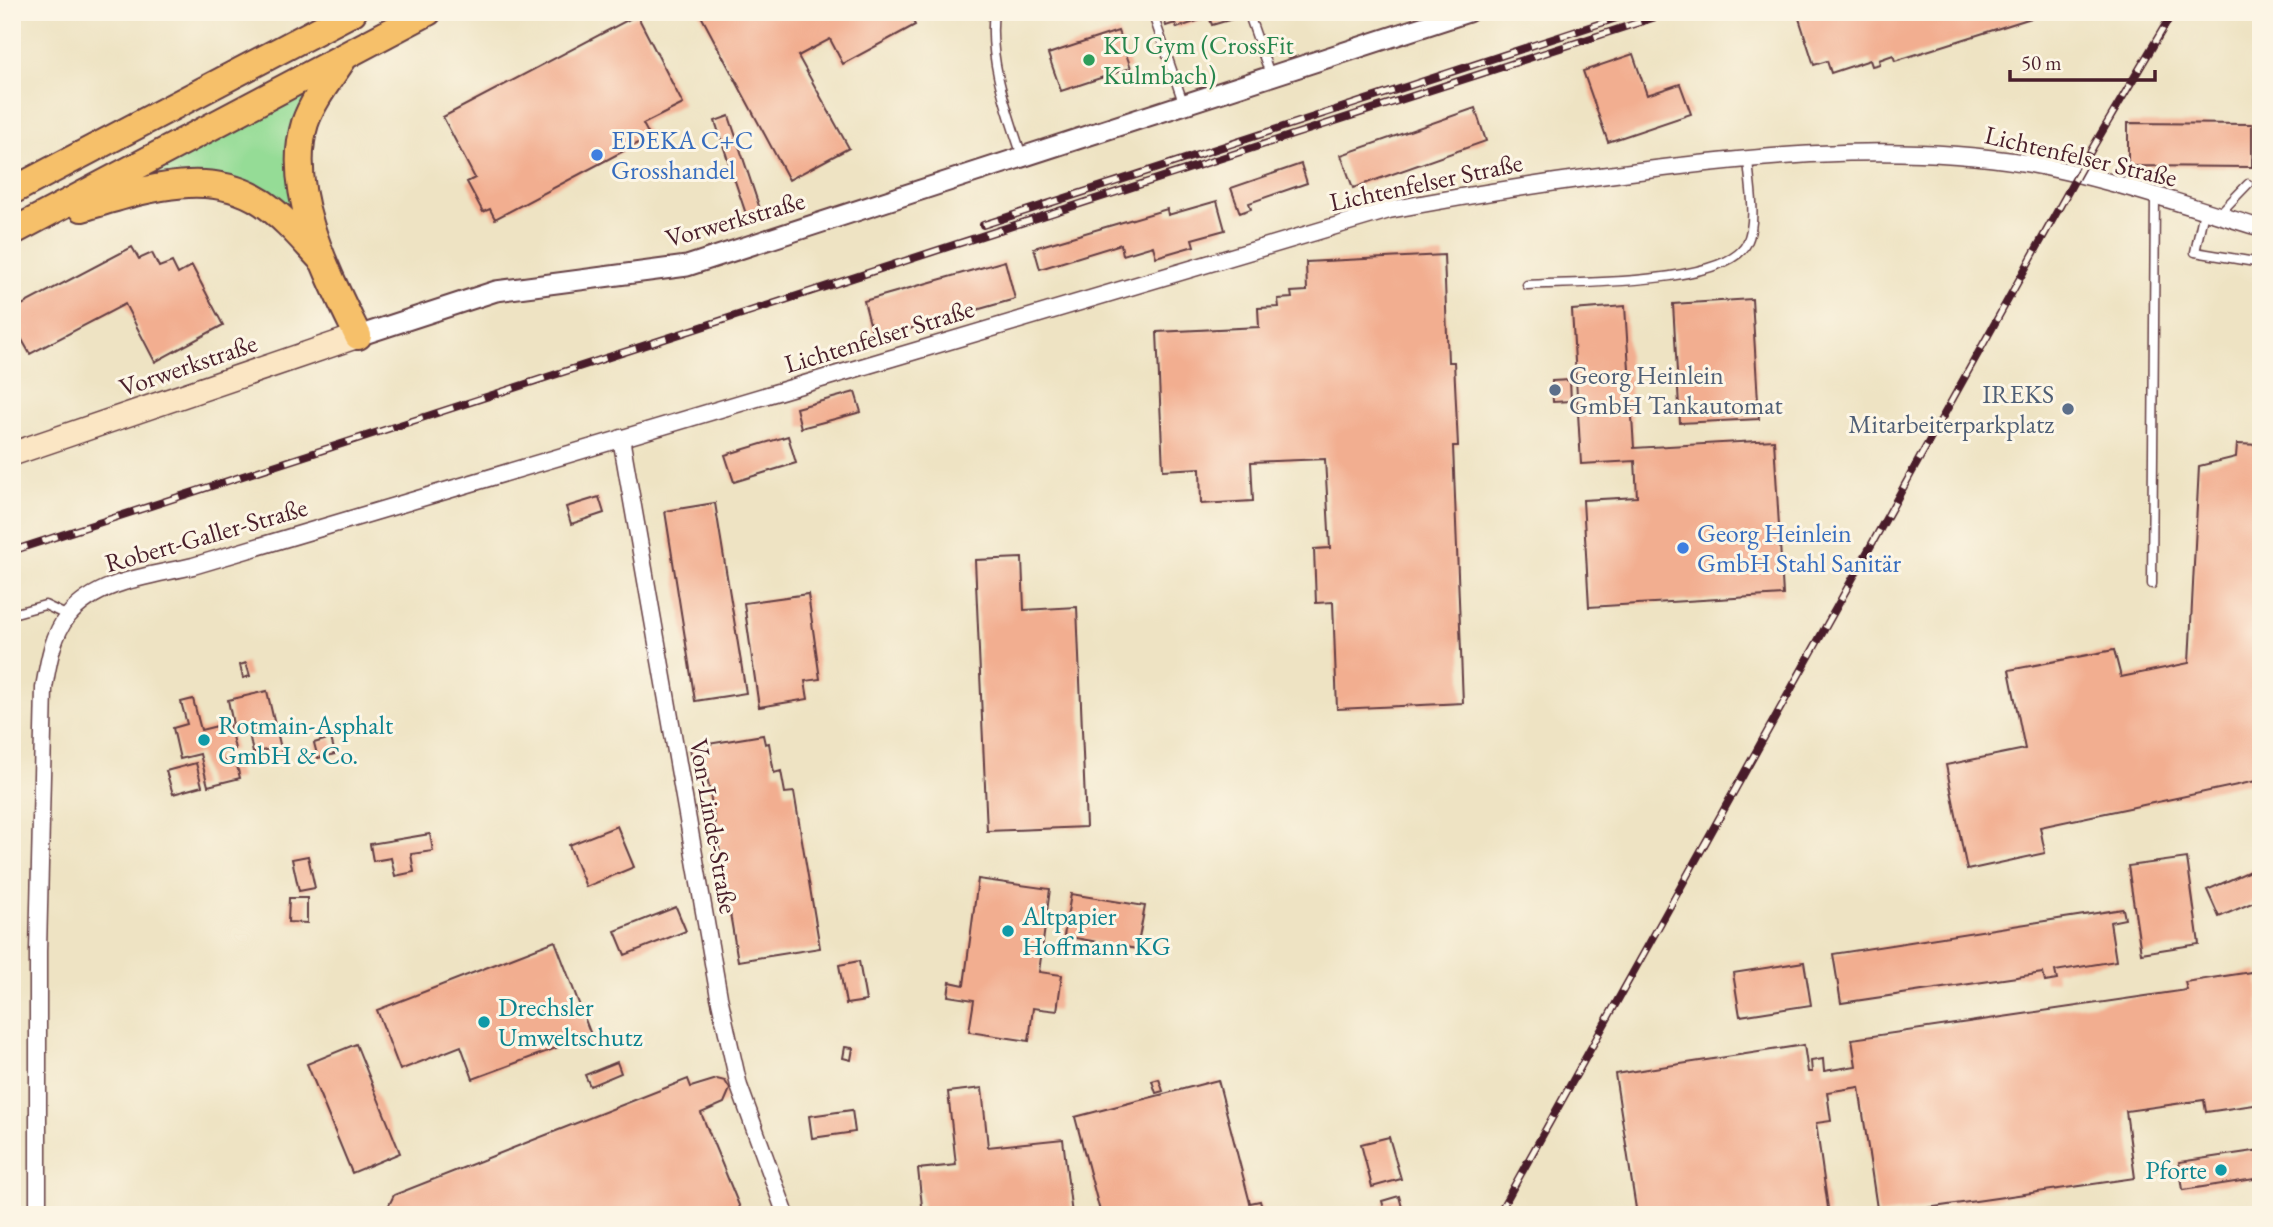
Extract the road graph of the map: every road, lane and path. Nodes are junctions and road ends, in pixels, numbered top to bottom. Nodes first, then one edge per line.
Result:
1 (353, 12) edge
2 (428, 12) edge
3 (994, 12) edge
4 (1152, 12) edge
5 (1248, 12) edge
6 (1468, 12) edge
7 (345, 56) junction
8 (1271, 77) junction
9 (1184, 105) junction
10 (1023, 158) junction
11 (1748, 158) junction
12 (2248, 184) dead end
13 (12, 191) edge
14 (2155, 197) junction
15 (2211, 213) junction
16 (21, 227) edge
17 (2261, 228) edge
18 (321, 259) junction
19 (2261, 263) edge
20 (1527, 285) dead end
21 (358, 336) junction
22 (621, 438) junction
23 (12, 454) edge
24 (2152, 584) dead end
25 (12, 614) edge
26 (68, 616) junction
27 (38, 1215) edge
28 (786, 1215) edge

1 - 13 highway
2 - 7 highway
3 - 10 lane
4 - 9 lane
5 - 8 lane
6 - 8 street, Vorwerkstraße
7 - 16 highway
7 - 18 highway
8 - 9 street, Vorwerkstraße
9 - 10 street, Vorwerkstraße
10 - 21 street, Vorwerkstraße
11 - 14 street, Lichtenfelser Straße
11 - 20 lane
11 - 22 street, Lichtenfelser Straße
12 - 15 lane
14 - 15 street, Lichtenfelser Straße
14 - 24 lane
15 - 17 street, Lichtenfelser Straße
15 - 19 lane
16 - 18 highway
18 - 21 highway
21 - 23 main road, Vorwerkstraße
22 - 26 street, Robert-Galler-Straße
22 - 28 street, Von-Linde-Straße
25 - 26 lane
26 - 27 street, Robert-Galler-Straße

